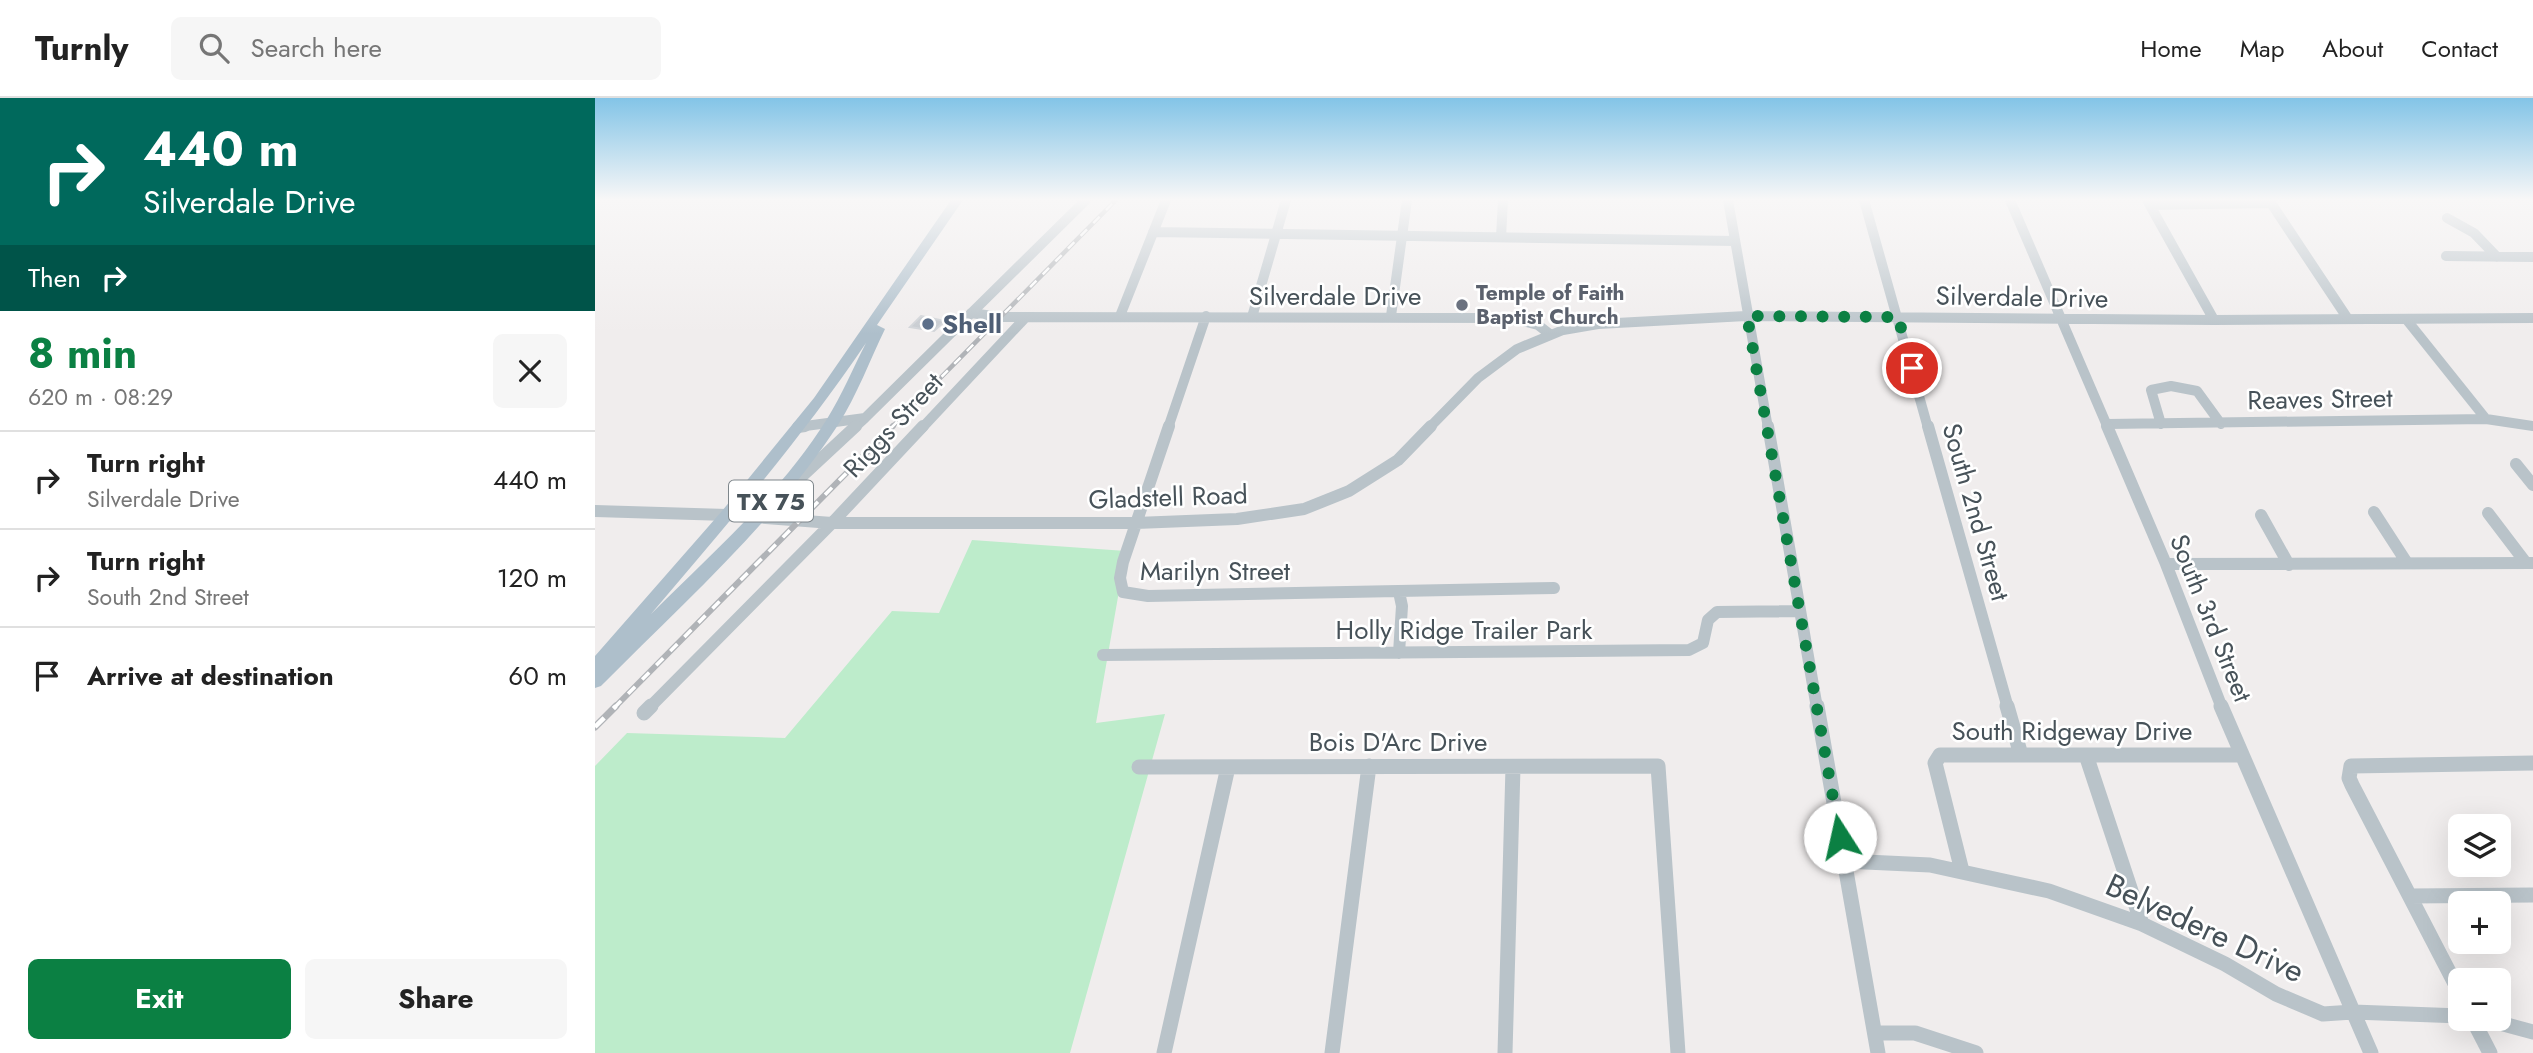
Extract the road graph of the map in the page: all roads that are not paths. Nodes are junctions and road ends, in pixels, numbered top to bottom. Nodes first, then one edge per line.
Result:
1 (927, 245) edge
2 (1041, 245) edge
3 (1148, 245) edge
4 (1273, 245) edge
5 (1401, 245) edge
6 (1736, 245) edge
7 (1877, 245) edge
8 (2030, 245) edge
9 (2171, 245) edge
10 (2298, 245) edge
11 (2485, 245) edge
12 (2446, 256) dead end
13 (2497, 257) junction
14 (2533, 257) edge
15 (899, 286) junction
16 (971, 313) junction
17 (1120, 316) junction
18 (1206, 316) junction
19 (1391, 316) junction
20 (1747, 316) junction
21 (1026, 317) junction
22 (1252, 317) junction
23 (1898, 317) junction
24 (2062, 318) junction
25 (2533, 318) edge
26 (2348, 319) junction
27 (2214, 320) junction
28 (2406, 320) junction
29 (1551, 335) junction
30 (865, 418) junction
31 (2486, 419) junction
32 (832, 421) junction
33 (2107, 424) junction
34 (2161, 424) junction
35 (2221, 424) junction
36 (2533, 426) edge
37 (798, 427) junction
38 (2517, 464) dead end
39 (2533, 485) edge
40 (595, 511) edge
41 (2374, 512) dead end
42 (2488, 513) dead end
43 (727, 515) junction
44 (2261, 515) dead end
45 (756, 519) junction
46 (832, 523) junction
47 (1136, 523) junction
48 (2407, 563) junction
49 (2529, 563) edge
50 (2166, 564) junction
51 (2289, 565) junction
52 (1554, 588) dead end
53 (1399, 592) junction
54 (1798, 611) junction
55 (1399, 653) junction
56 (1103, 655) dead end
57 (595, 668) edge
58 (595, 681) edge
59 (645, 713) dead end
60 (2021, 755) junction
61 (2086, 755) junction
62 (2240, 755) junction
63 (2533, 762) edge
64 (1139, 766) dead end
65 (1369, 766) junction
66 (1228, 767) junction
67 (1513, 767) junction
68 (1844, 861) junction
69 (1962, 871) junction
70 (2533, 895) edge
71 (2410, 896) junction
72 (2143, 924) junction
73 (2448, 970) edge
74 (2353, 1012) junction
75 (2448, 1016) edge
76 (2511, 1026) edge
77 (2479, 1031) edge
78 (2533, 1032) edge
79 (1874, 1033) junction
80 (1164, 1053) edge
81 (1332, 1053) edge
82 (1505, 1053) edge
83 (1678, 1053) edge
84 (1878, 1053) edge
85 (1976, 1053) edge
86 (2371, 1053) edge
87 (2490, 1053) edge

1 - 15 main road, TX 75
2 - 16 street
3 - 17 street
4 - 22 street
5 - 19 street
6 - 20 street
7 - 23 street, South 2nd Street
8 - 24 street, South 3rd Street
9 - 27 street
10 - 26 street
11 - 13 street
12 - 13 street
13 - 14 street
15 - 32 main road, TX 75
15 - 37 main road, TX 75
16 - 21 street, Silverdale Drive
16 - 30 street
17 - 18 street, Silverdale Drive
17 - 21 street, Silverdale Drive
18 - 22 street, Silverdale Drive
18 - 47 street, Marilyn Street
19 - 22 street, Silverdale Drive
19 - 29 street, Silverdale Drive
20 - 23 street, Silverdale Drive
20 - 29 street, Silverdale Drive
20 - 54 street
21 - 46 street, Riggs Street
23 - 24 street, Silverdale Drive
23 - 60 street, South 2nd Street
24 - 27 street, Silverdale Drive
24 - 33 street, South 3rd Street
25 - 28 street, Silverdale Drive
26 - 27 street, Silverdale Drive
26 - 28 street, Silverdale Drive
28 - 31 street
29 - 47 street, Gladstell Road
30 - 32 street
30 - 45 street
31 - 35 street, Reaves Street
31 - 36 street, Reaves Street
32 - 37 street
32 - 45 main road, TX 75
33 - 34 street, Reaves Street
33 - 50 street, South 3rd Street
34 - 35 street, Reaves Street
34 - 35 street
37 - 43 main road, TX 75
38 - 39 street
40 - 43 street, Gladstell Road
41 - 48 street
42 - 49 street
43 - 45 street, Gladstell Road
43 - 57 main road, TX 75
44 - 51 street
45 - 46 street, Gladstell Road
45 - 58 main road, TX 75
46 - 47 street, Gladstell Road
46 - 59 street, Riggs Street
47 - 53 street, Marilyn Street
48 - 49 street
48 - 51 street
50 - 51 street
50 - 62 street, South 3rd Street
52 - 53 street, Marilyn Street
53 - 55 street
54 - 55 street, Holly Ridge Trailer Park
54 - 68 street
55 - 56 street, Holly Ridge Trailer Park
60 - 61 street, South Ridgeway Drive
60 - 69 street, South Ridgeway Drive
61 - 62 street, South Ridgeway Drive
61 - 72 street
62 - 74 street, South 3rd Street
63 - 71 street
64 - 66 street, Bois D'Arc Drive
65 - 66 street, Bois D'Arc Drive
65 - 67 street, Bois D'Arc Drive
65 - 81 street
66 - 80 street
67 - 82 street
67 - 83 street, Bois D'Arc Drive
68 - 69 street, Belvedere Drive
68 - 79 street
69 - 72 street, Belvedere Drive
70 - 71 street
71 - 73 street
72 - 74 street, Belvedere Drive
74 - 75 street, Belvedere Drive
74 - 86 street, South 3rd Street
76 - 78 street
77 - 87 street
79 - 84 street
79 - 85 street

